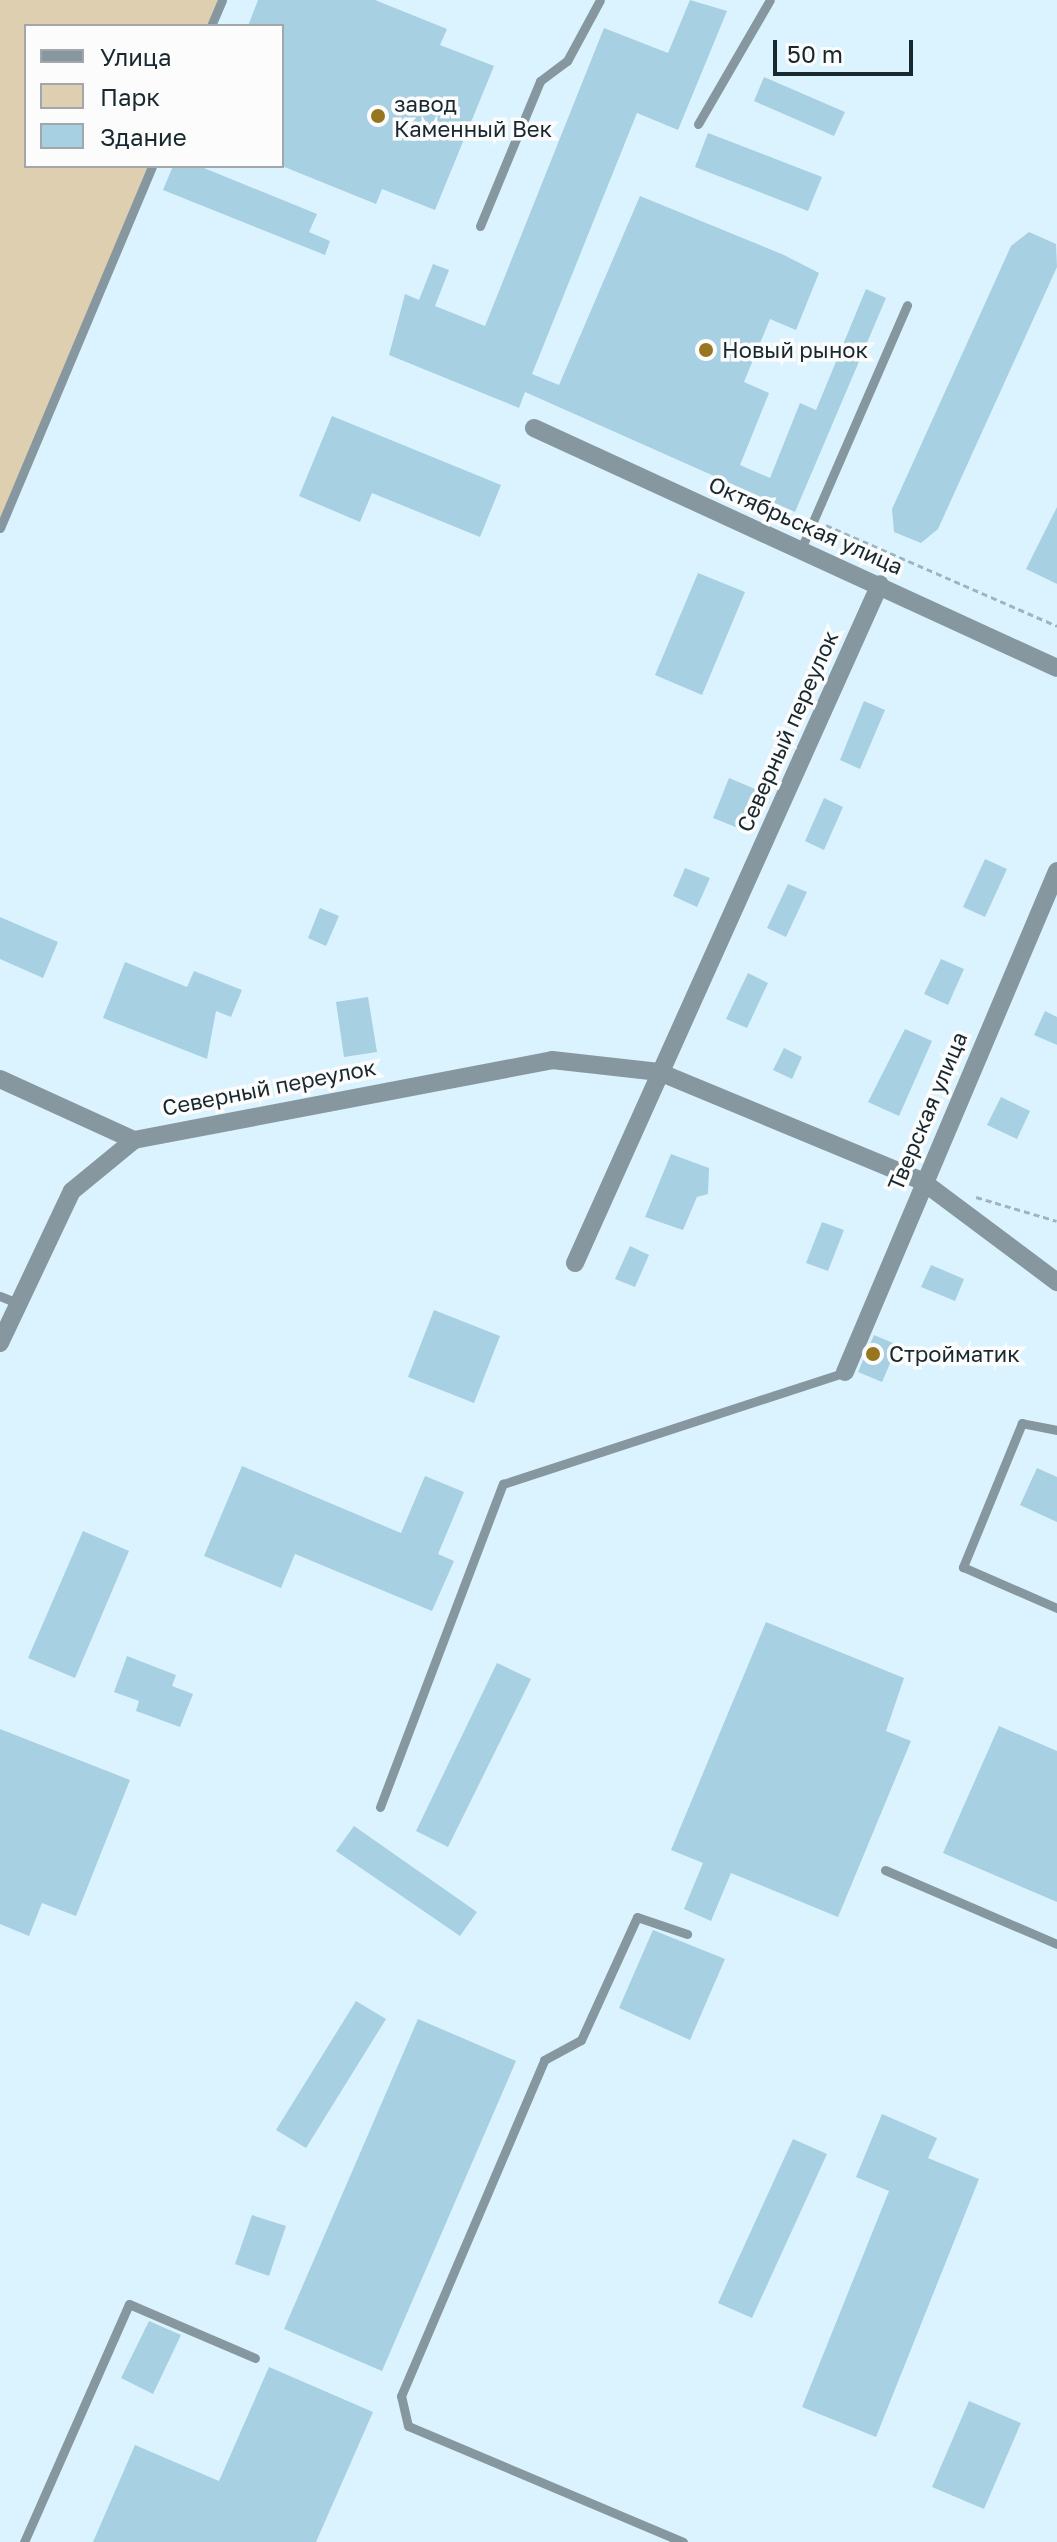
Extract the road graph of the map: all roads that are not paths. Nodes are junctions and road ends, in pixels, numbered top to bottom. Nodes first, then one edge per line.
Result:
1 (222, 0) edge
2 (600, 0) edge
3 (770, 0) edge
4 (212, 24) edge
5 (698, 124) dead end
6 (151, 168) edge
7 (480, 226) dead end
8 (907, 305) dead end
9 (534, 428) dead end
10 (0, 528) edge
11 (801, 549) junction
12 (880, 584) junction
13 (1057, 668) edge
14 (1057, 871) edge
15 (659, 1072) junction
16 (0, 1079) edge
17 (134, 1140) junction
18 (922, 1181) junction
19 (575, 1263) dead end
20 (1057, 1282) edge
21 (8, 1299) edge
22 (0, 1343) edge
23 (845, 1372) joint
24 (1057, 1430) edge
25 (1057, 1608) edge
26 (380, 1807) dead end
27 (885, 1870) dead end
28 (687, 1934) dead end
29 (1057, 1944) edge
30 (255, 2358) dead end
31 (24, 2542) edge
32 (683, 2542) edge

1 - 4 lane
2 - 7 lane
3 - 5 lane
6 - 10 lane
8 - 11 lane
9 - 11 street, Октябрьская улица
11 - 12 street, Октябрьская улица
12 - 13 street, Октябрьская улица
12 - 15 street, Северный переулок
14 - 18 street, Тверская улица
15 - 17 street, Северный переулок
15 - 18 street
15 - 19 street, Северный переулок
16 - 17 street
17 - 21 street, Северный переулок
18 - 20 street
18 - 23 street, Тверская улица
21 - 22 street, Северный переулок
23 - 26 lane
24 - 25 lane
27 - 29 lane
28 - 32 lane
30 - 31 lane

